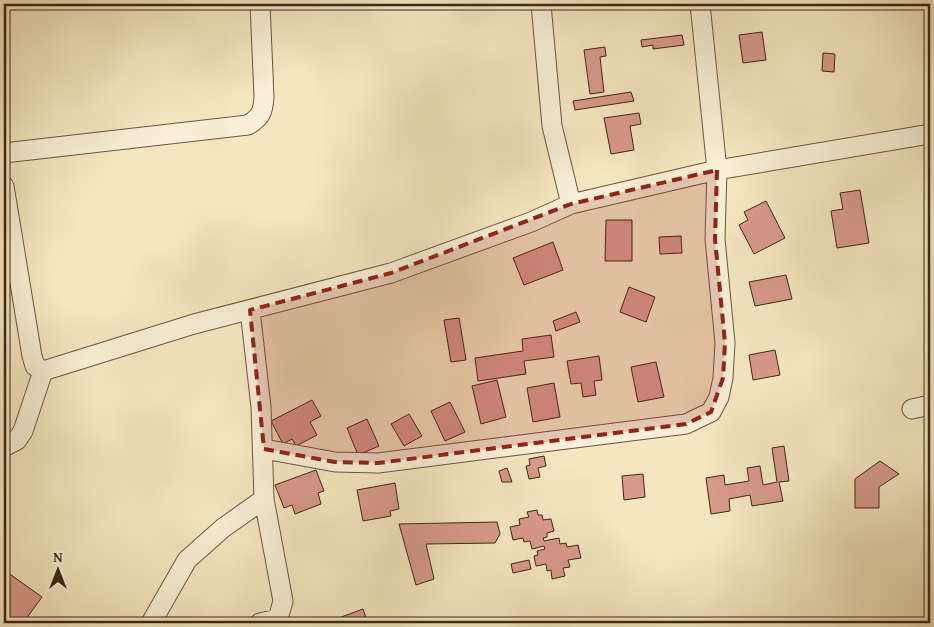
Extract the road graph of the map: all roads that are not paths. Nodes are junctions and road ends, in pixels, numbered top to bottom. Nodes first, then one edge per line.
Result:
1 (260, 4) edge
2 (542, 4) edge
3 (700, 4) edge
4 (930, 134) edge
5 (4, 153) edge
6 (717, 170) junction
7 (4, 186) edge
8 (571, 204) junction
9 (250, 310) junction
10 (43, 371) junction
11 (4, 447) edge
12 (264, 449) junction
13 (264, 499) junction
14 (151, 623) edge
15 (260, 623) edge

1 - 5 street
2 - 8 street
3 - 6 street
4 - 6 street
6 - 8 street
6 - 12 street
7 - 10 street
8 - 9 street
9 - 10 street
9 - 12 street
10 - 11 street
12 - 13 street
13 - 14 street
13 - 15 street

